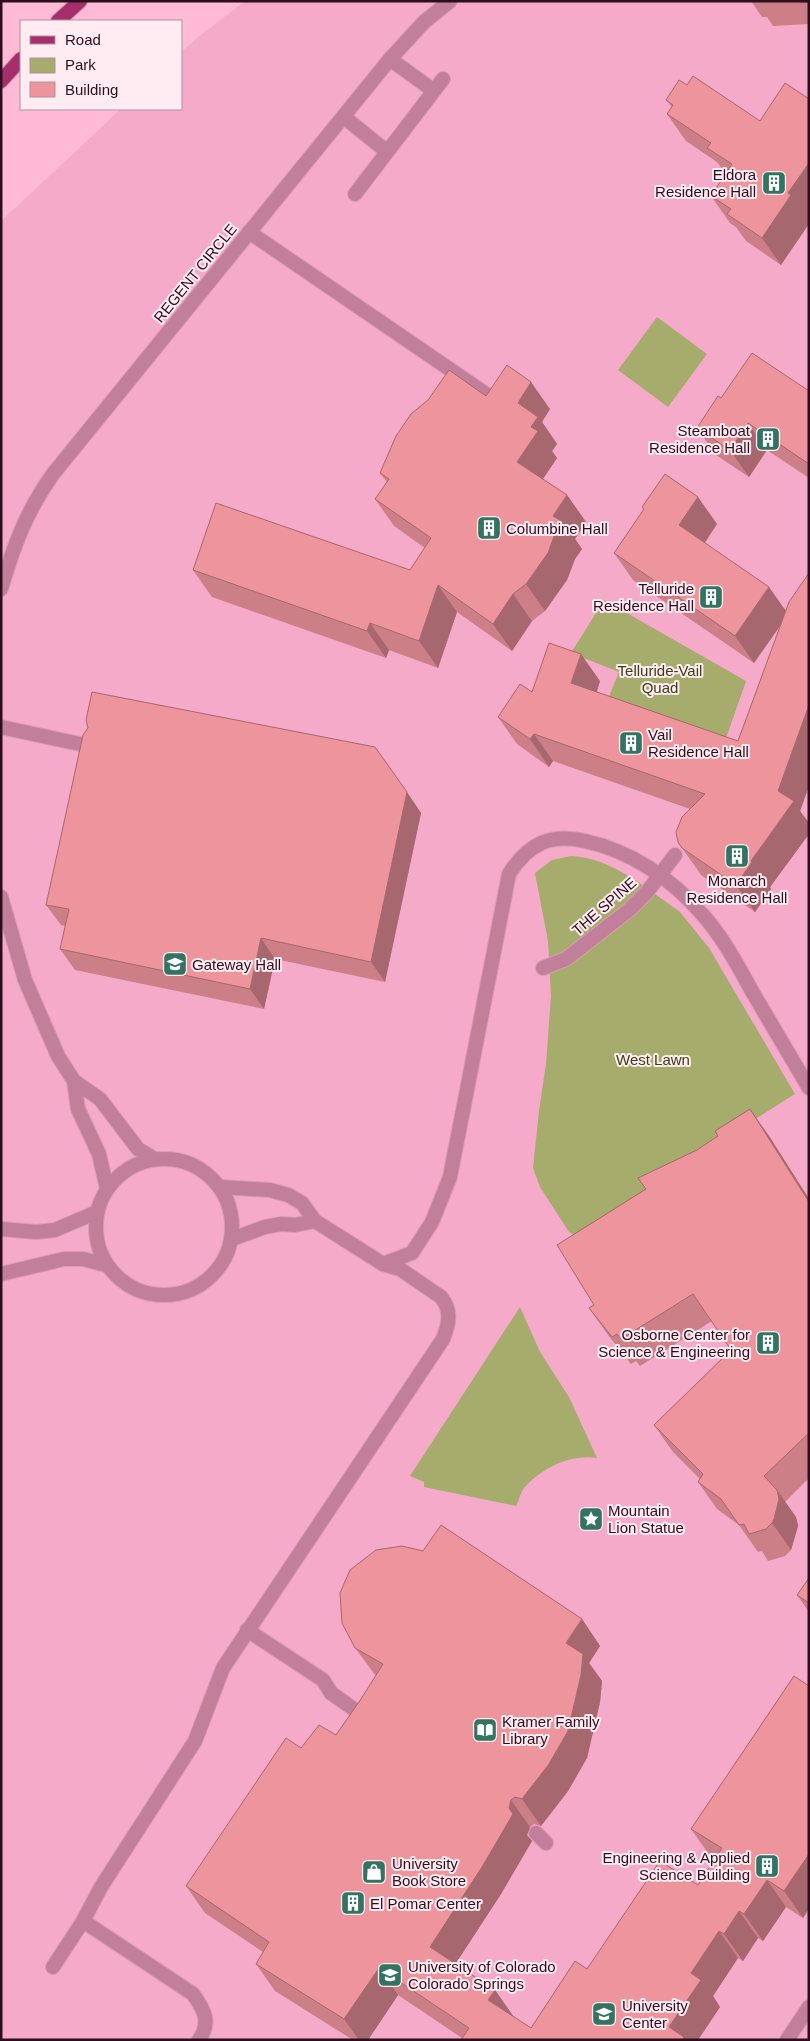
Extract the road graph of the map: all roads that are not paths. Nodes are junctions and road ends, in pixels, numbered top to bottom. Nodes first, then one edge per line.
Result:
1 (80, 1) edge
2 (450, 1) edge
3 (59, 20) edge
4 (390, 59) junction
5 (20, 60) edge
6 (443, 79) dead end
7 (1, 81) edge
8 (434, 91) junction
9 (344, 117) junction
10 (386, 151) junction
11 (355, 194) dead end
12 (249, 232) junction
13 (505, 407) edge
14 (1, 589) edge
15 (1, 727) edge
16 (94, 746) edge
17 (675, 855) dead end
18 (659, 876) junction
19 (1, 897) edge
20 (542, 968) dead end
21 (74, 1081) junction
22 (809, 1088) edge
23 (153, 1158) junction
24 (220, 1187) junction
25 (107, 1190) junction
26 (97, 1212) junction
27 (315, 1221) junction
28 (1, 1229) edge
29 (232, 1239) junction
30 (383, 1264) junction
31 (106, 1265) junction
32 (1, 1274) edge
33 (247, 1630) junction
34 (373, 1722) edge
35 (84, 1921) junction
36 (54, 1967) dead end
37 (809, 2007) edge
38 (199, 2040) edge
39 (787, 2040) edge

1 - 3 main road
2 - 4 street, REGENT CIRCLE
4 - 8 street
4 - 9 street, REGENT CIRCLE
5 - 7 main road
6 - 8 street
8 - 10 street
9 - 10 street
9 - 12 street, REGENT CIRCLE
10 - 11 street
12 - 13 street
12 - 14 street, REGENT CIRCLE
15 - 16 street
17 - 18 street, THE SPINE
18 - 20 street, THE SPINE
18 - 22 street
18 - 30 street
19 - 21 street
21 - 23 street
21 - 25 street
23 - 24 street
23 - 25 street
24 - 27 street
24 - 29 street
25 - 26 street
26 - 28 street
26 - 31 street
27 - 29 street
27 - 30 street
29 - 31 street
30 - 33 street
31 - 32 street
33 - 34 street
33 - 35 street
35 - 36 street
35 - 38 street
37 - 39 street

